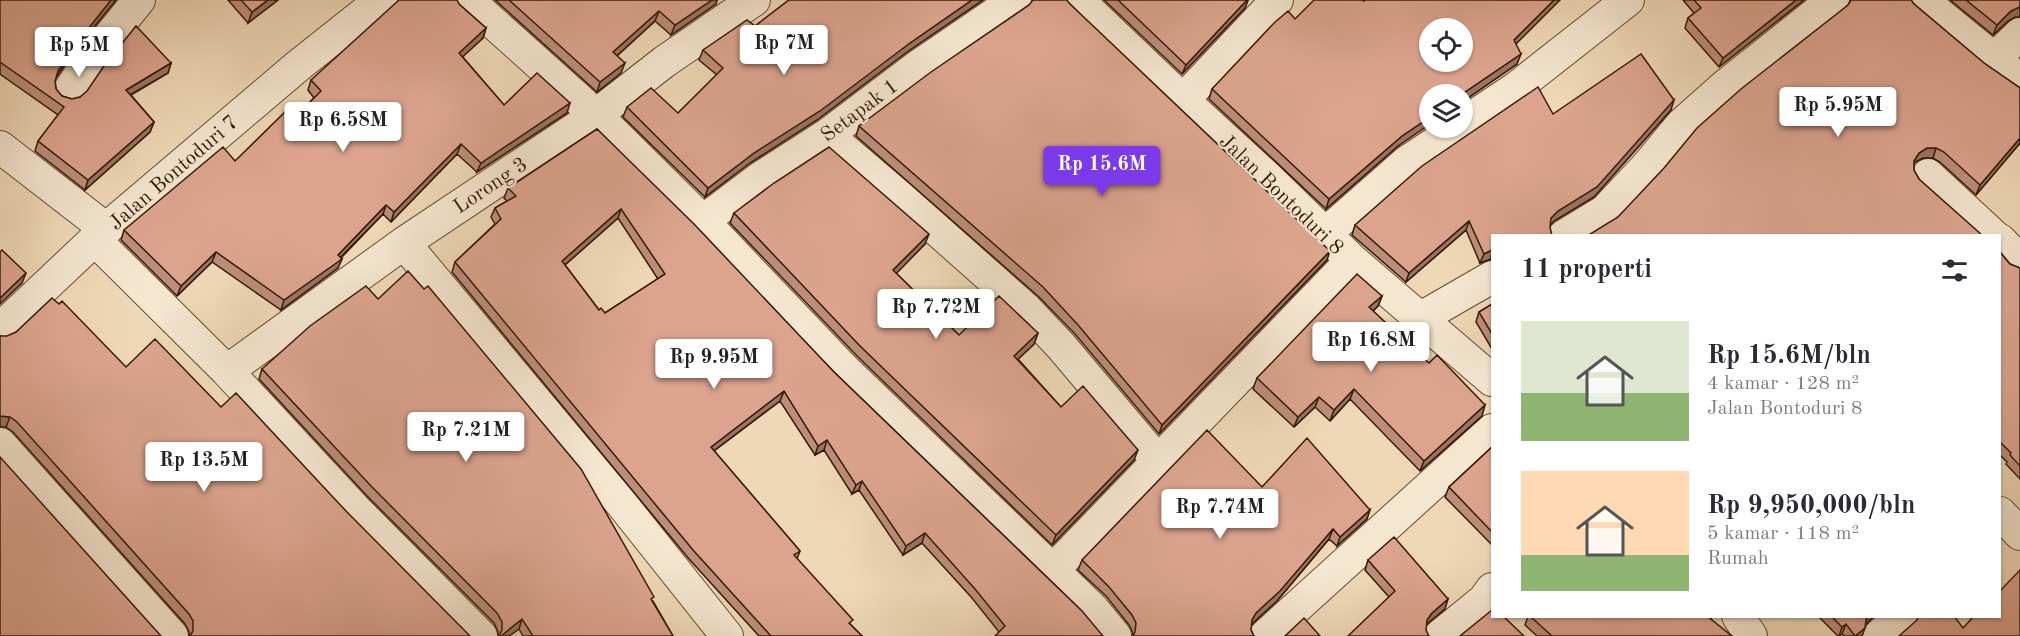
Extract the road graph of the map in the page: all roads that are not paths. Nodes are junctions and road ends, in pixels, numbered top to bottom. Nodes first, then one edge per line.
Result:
1 (140, 0) edge
2 (381, 0) edge
3 (468, 0) edge
4 (754, 0) edge
5 (1015, 0) edge
6 (1078, 0) edge
7 (1277, 0) edge
8 (1628, 0) edge
9 (1833, 0) edge
10 (1922, 0) edge
11 (2020, 34) edge
12 (1993, 60) junction
13 (2020, 80) edge
14 (69, 91) dead end
15 (1183, 100) junction
16 (596, 115) junction
17 (1473, 117) edge
18 (827, 135) junction
19 (1443, 138) edge
20 (0, 147) edge
21 (1928, 175) dead end
22 (704, 221) junction
23 (101, 234) junction
24 (1325, 234) junction
25 (1567, 234) edge
26 (1992, 234) edge
27 (2001, 241) edge
28 (404, 243) junction
29 (1352, 260) junction
30 (2020, 261) edge
31 (1491, 278) edge
32 (1419, 319) junction
33 (0, 329) edge
34 (227, 371) junction
35 (1491, 379) edge
36 (1491, 431) edge
37 (0, 444) edge
38 (1158, 461) junction
39 (1054, 569) junction
40 (1491, 591) edge
41 (1739, 618) edge
42 (1899, 618) edge
43 (172, 636) edge
44 (481, 636) edge
45 (727, 636) edge
46 (1115, 636) edge
47 (1265, 636) edge
48 (1440, 636) edge
49 (1751, 636) edge
50 (1879, 636) edge

1 - 14 street
2 - 23 street, Jalan Bontoduri 7
3 - 16 street
4 - 16 street, Lorong 3
5 - 18 street, Setapak 1
6 - 15 street, Jalan Bontoduri 8
7 - 15 street
8 - 17 street
9 - 25 street
10 - 12 street
11 - 12 street
12 - 13 street
15 - 24 street, Jalan Bontoduri 8
16 - 22 street
16 - 28 street, Lorong 3
18 - 22 street, Setapak 1
18 - 38 street
19 - 24 street
20 - 23 street
21 - 26 street
22 - 39 street
23 - 33 street, Jalan Bontoduri 7
23 - 34 street
24 - 29 street, Jalan Bontoduri 8
27 - 30 street
28 - 34 street, Lorong 3
28 - 45 street
29 - 32 street, Jalan Bontoduri 8
29 - 38 street
31 - 32 street
32 - 35 street, Jalan Bontoduri 8
34 - 44 street
36 - 47 street
37 - 43 street
38 - 39 street
39 - 46 street
40 - 48 street
41 - 49 street
42 - 50 street

